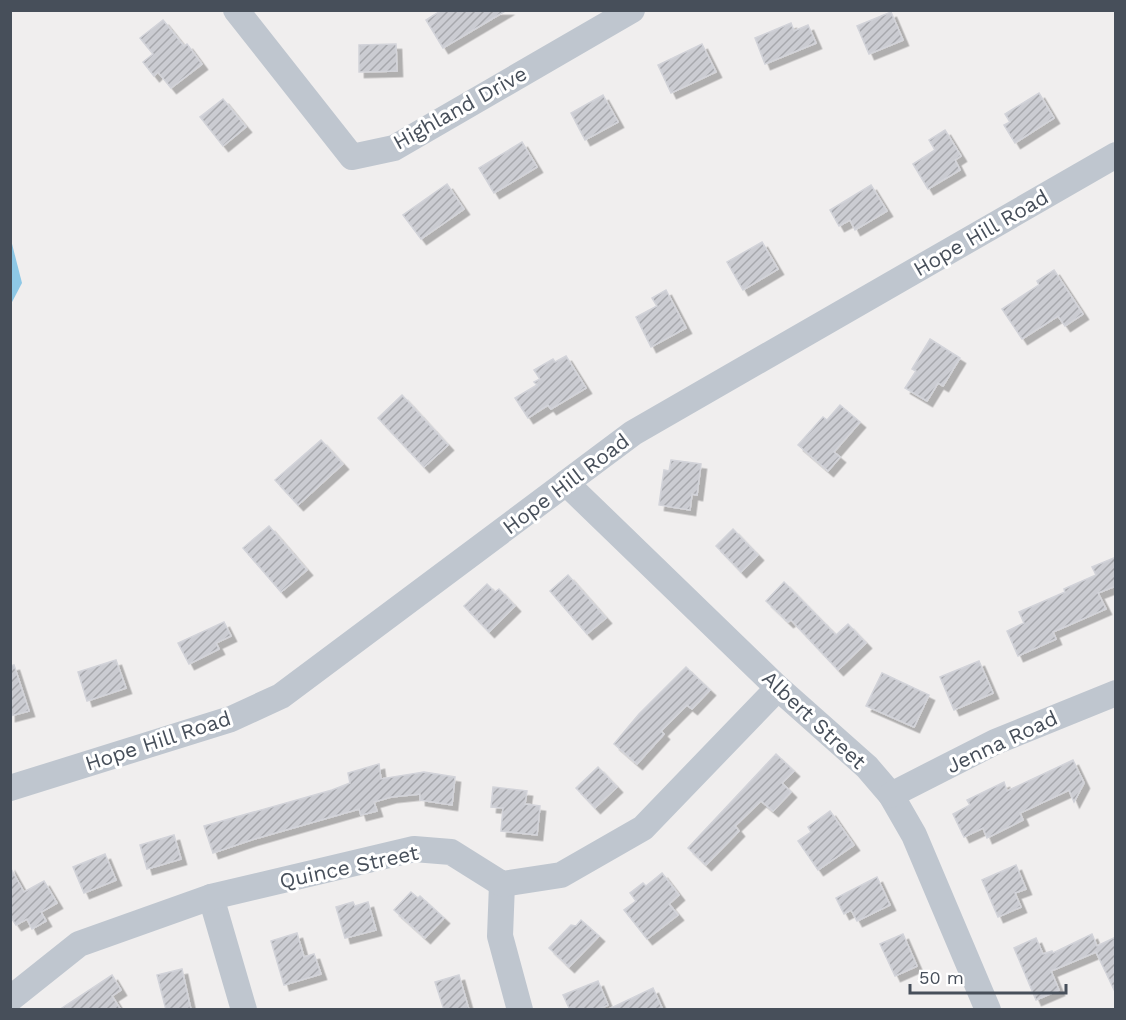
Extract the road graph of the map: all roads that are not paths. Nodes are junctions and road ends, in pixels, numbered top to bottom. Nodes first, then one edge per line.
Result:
1 (236, 10) edge
2 (632, 10) edge
3 (1116, 155) edge
4 (566, 483) junction
5 (778, 688) junction
6 (1116, 693) edge
7 (10, 788) edge
8 (891, 795) junction
9 (502, 884) junction
10 (211, 897) junction
11 (10, 999) edge
12 (244, 1010) edge
13 (520, 1010) edge
14 (988, 1010) edge

1 - 2 street, Highland Drive
3 - 4 street, Hope Hill Road
4 - 5 street, Albert Street
4 - 7 street, Hope Hill Road
5 - 8 street, Albert Street
5 - 9 street
6 - 8 street, Jenna Road
8 - 14 street, Albert Street
9 - 10 street, Quince Street
9 - 13 street
10 - 11 street, Quince Street
10 - 12 street

